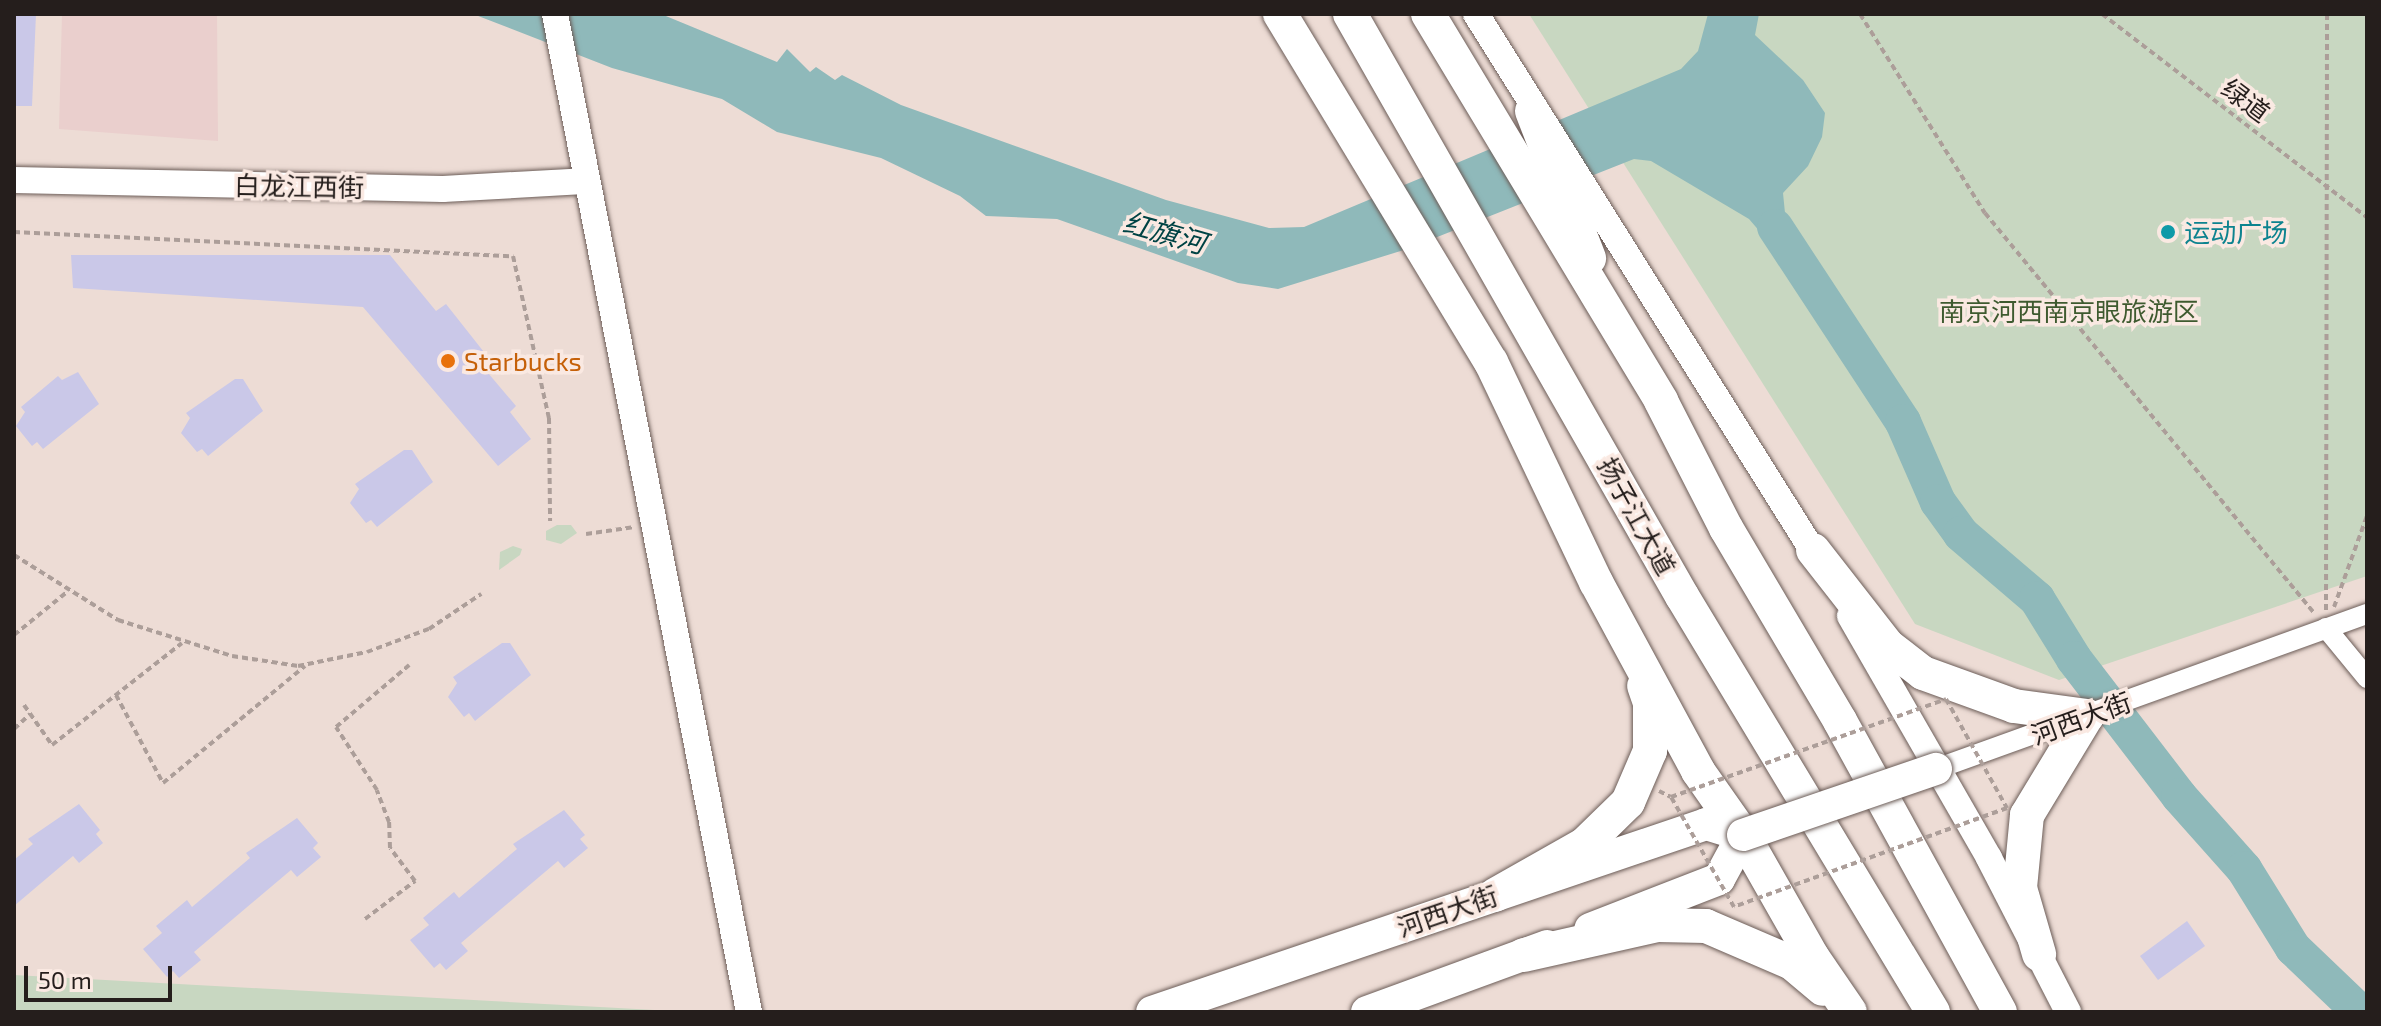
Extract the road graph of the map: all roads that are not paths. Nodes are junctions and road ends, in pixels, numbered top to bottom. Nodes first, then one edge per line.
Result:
1 (555, 14) edge
2 (1280, 14) edge
3 (1350, 14) edge
4 (1428, 14) edge
5 (1476, 14) edge
6 (1532, 111) joint
7 (14, 180) edge
8 (584, 181) junction
9 (1567, 204) junction
10 (1813, 550) junction
11 (2367, 614) edge
12 (2326, 628) junction
13 (1626, 637) junction
14 (2367, 678) edge
15 (2088, 716) junction
16 (1936, 769) junction
17 (1743, 835) junction
18 (1495, 895) junction
19 (2039, 954) junction
20 (1524, 955) junction
21 (1373, 1011) edge
22 (749, 1012) edge
23 (1152, 1012) edge
24 (1849, 1012) edge
25 (1933, 1012) edge
26 (2000, 1012) edge
27 (2068, 1012) edge

1 - 8 street
2 - 13 highway
3 - 25 highway, 扬子江大道
4 - 9 highway
5 - 6 street
6 - 9 highway
7 - 8 street, 白龙江西街
8 - 22 street
9 - 10 street
9 - 26 highway
10 - 15 highway
10 - 16 street
11 - 12 street, 河西大街
12 - 14 street
12 - 15 street, 河西大街
13 - 17 highway
13 - 18 highway
15 - 16 street, 河西大街
15 - 19 highway
16 - 17 main road, 河西大街, bridge
16 - 19 street
17 - 18 main road, 河西大街
17 - 20 main road
17 - 24 highway
18 - 23 main road, 河西大街
19 - 27 street
20 - 21 main road
20 - 24 highway

